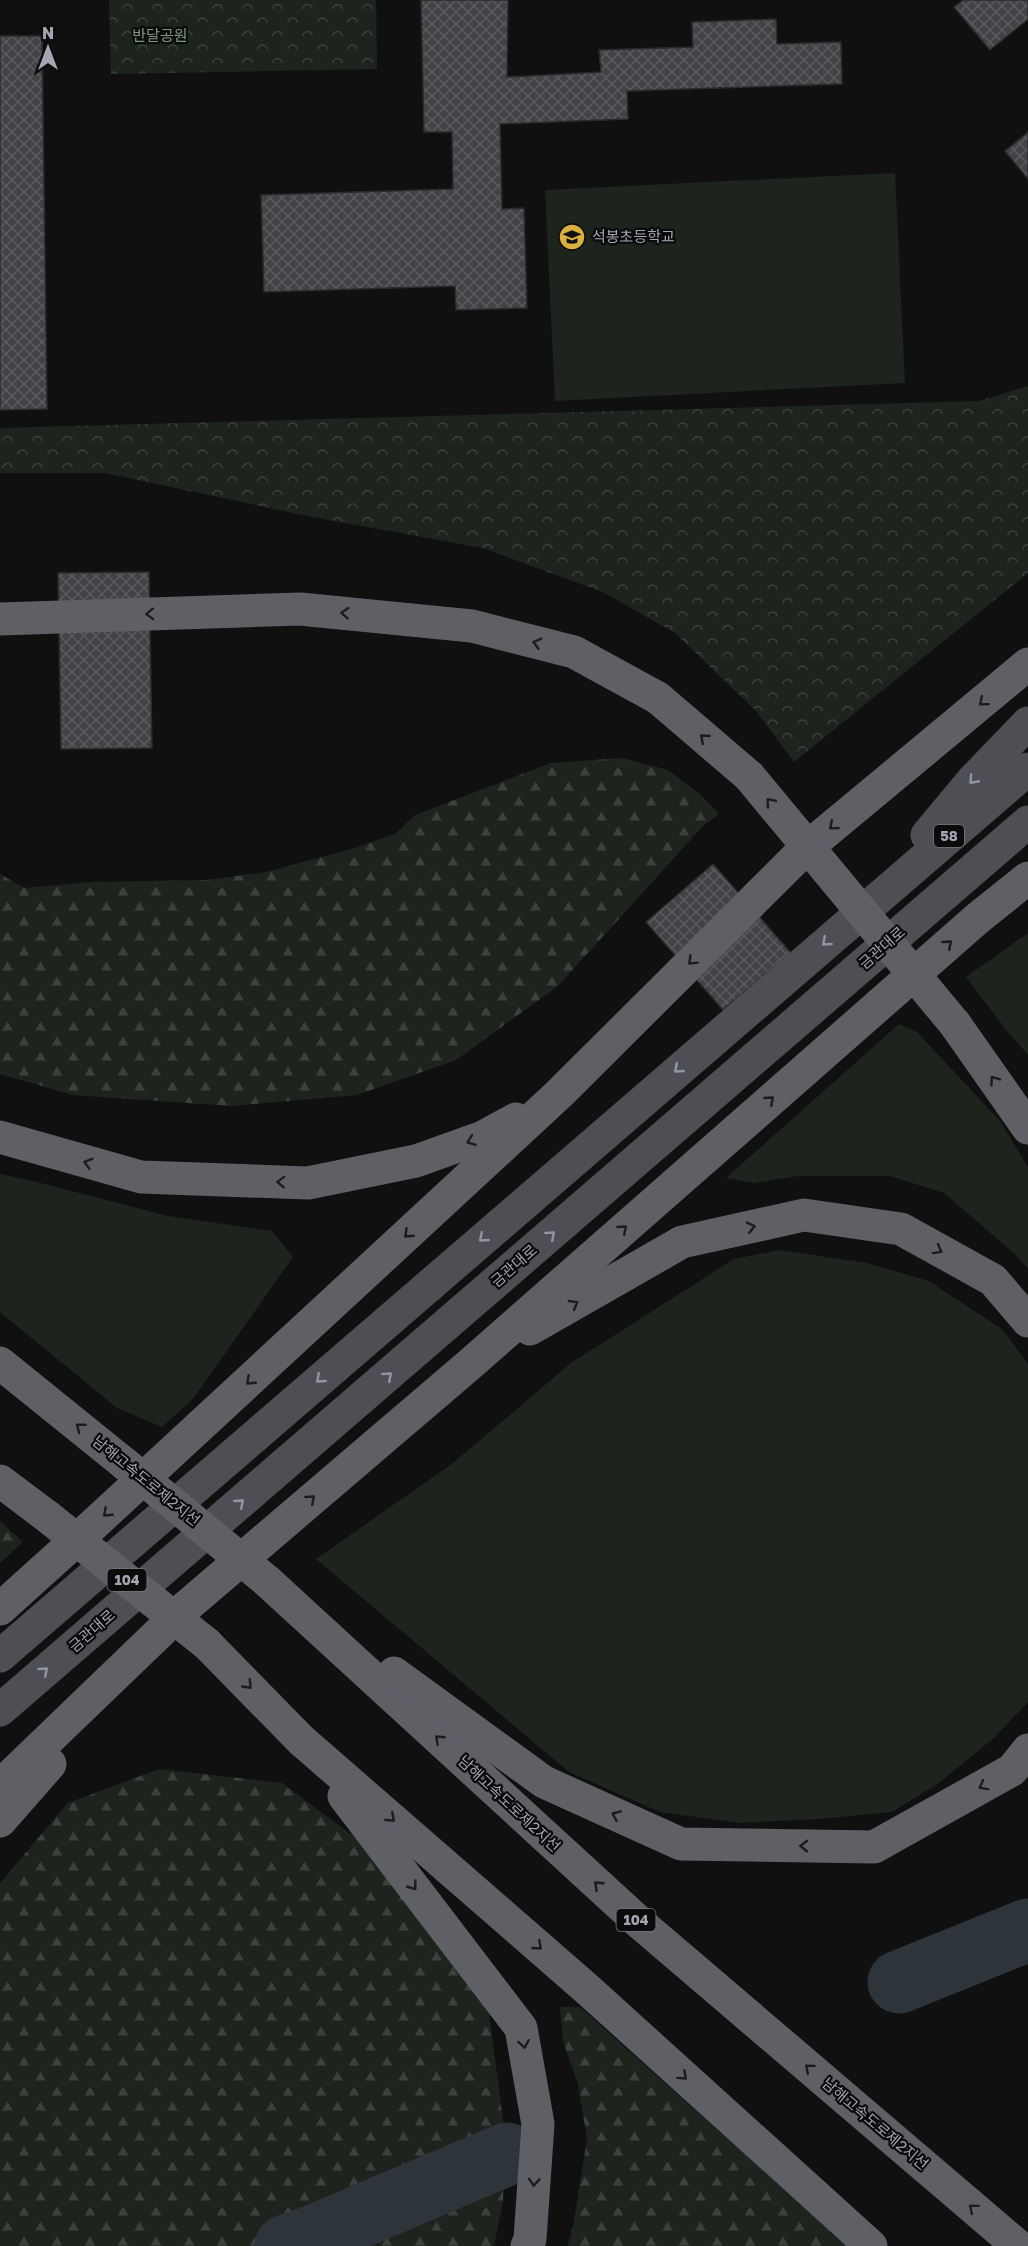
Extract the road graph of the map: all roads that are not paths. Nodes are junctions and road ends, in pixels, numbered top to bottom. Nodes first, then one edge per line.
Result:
1 (0, 619) edge
2 (1028, 664) edge
3 (1028, 723) edge
4 (1028, 769) edge
5 (1028, 822) edge
6 (1028, 878) edge
7 (870, 903) junction
8 (559, 1094) junction
9 (1028, 1128) edge
10 (0, 1137) edge
11 (1028, 1321) edge
12 (0, 1363) edge
13 (469, 1365) junction
14 (0, 1481) edge
15 (267, 1581) junction
16 (187, 1606) junction
17 (0, 1609) edge
18 (0, 1656) edge
19 (0, 1710) edge
20 (301, 1740) junction
21 (1028, 1750) edge
22 (0, 1786) edge
23 (0, 1821) edge
24 (529, 2243) edge
25 (871, 2246) edge
26 (1018, 2246) edge

9 -> 1 highway, bridge
2 -> 8 highway
3 -> 7 main road
4 - 7 main road, 58
19 -> 5 main road, 금관대로
13 -> 6 highway
7 -> 18 main road
8 -> 10 highway
8 -> 17 highway
13 -> 11 highway
15 -> 12 highway, 남해고속도로제2지선 / 104, bridge
16 -> 13 highway
14 -> 20 highway, 104, bridge
21 -> 15 highway
26 -> 15 highway, 남해고속도로제2지선 / 104
16 - 22 highway
16 - 23 highway
20 -> 24 highway
20 -> 25 highway, 104

